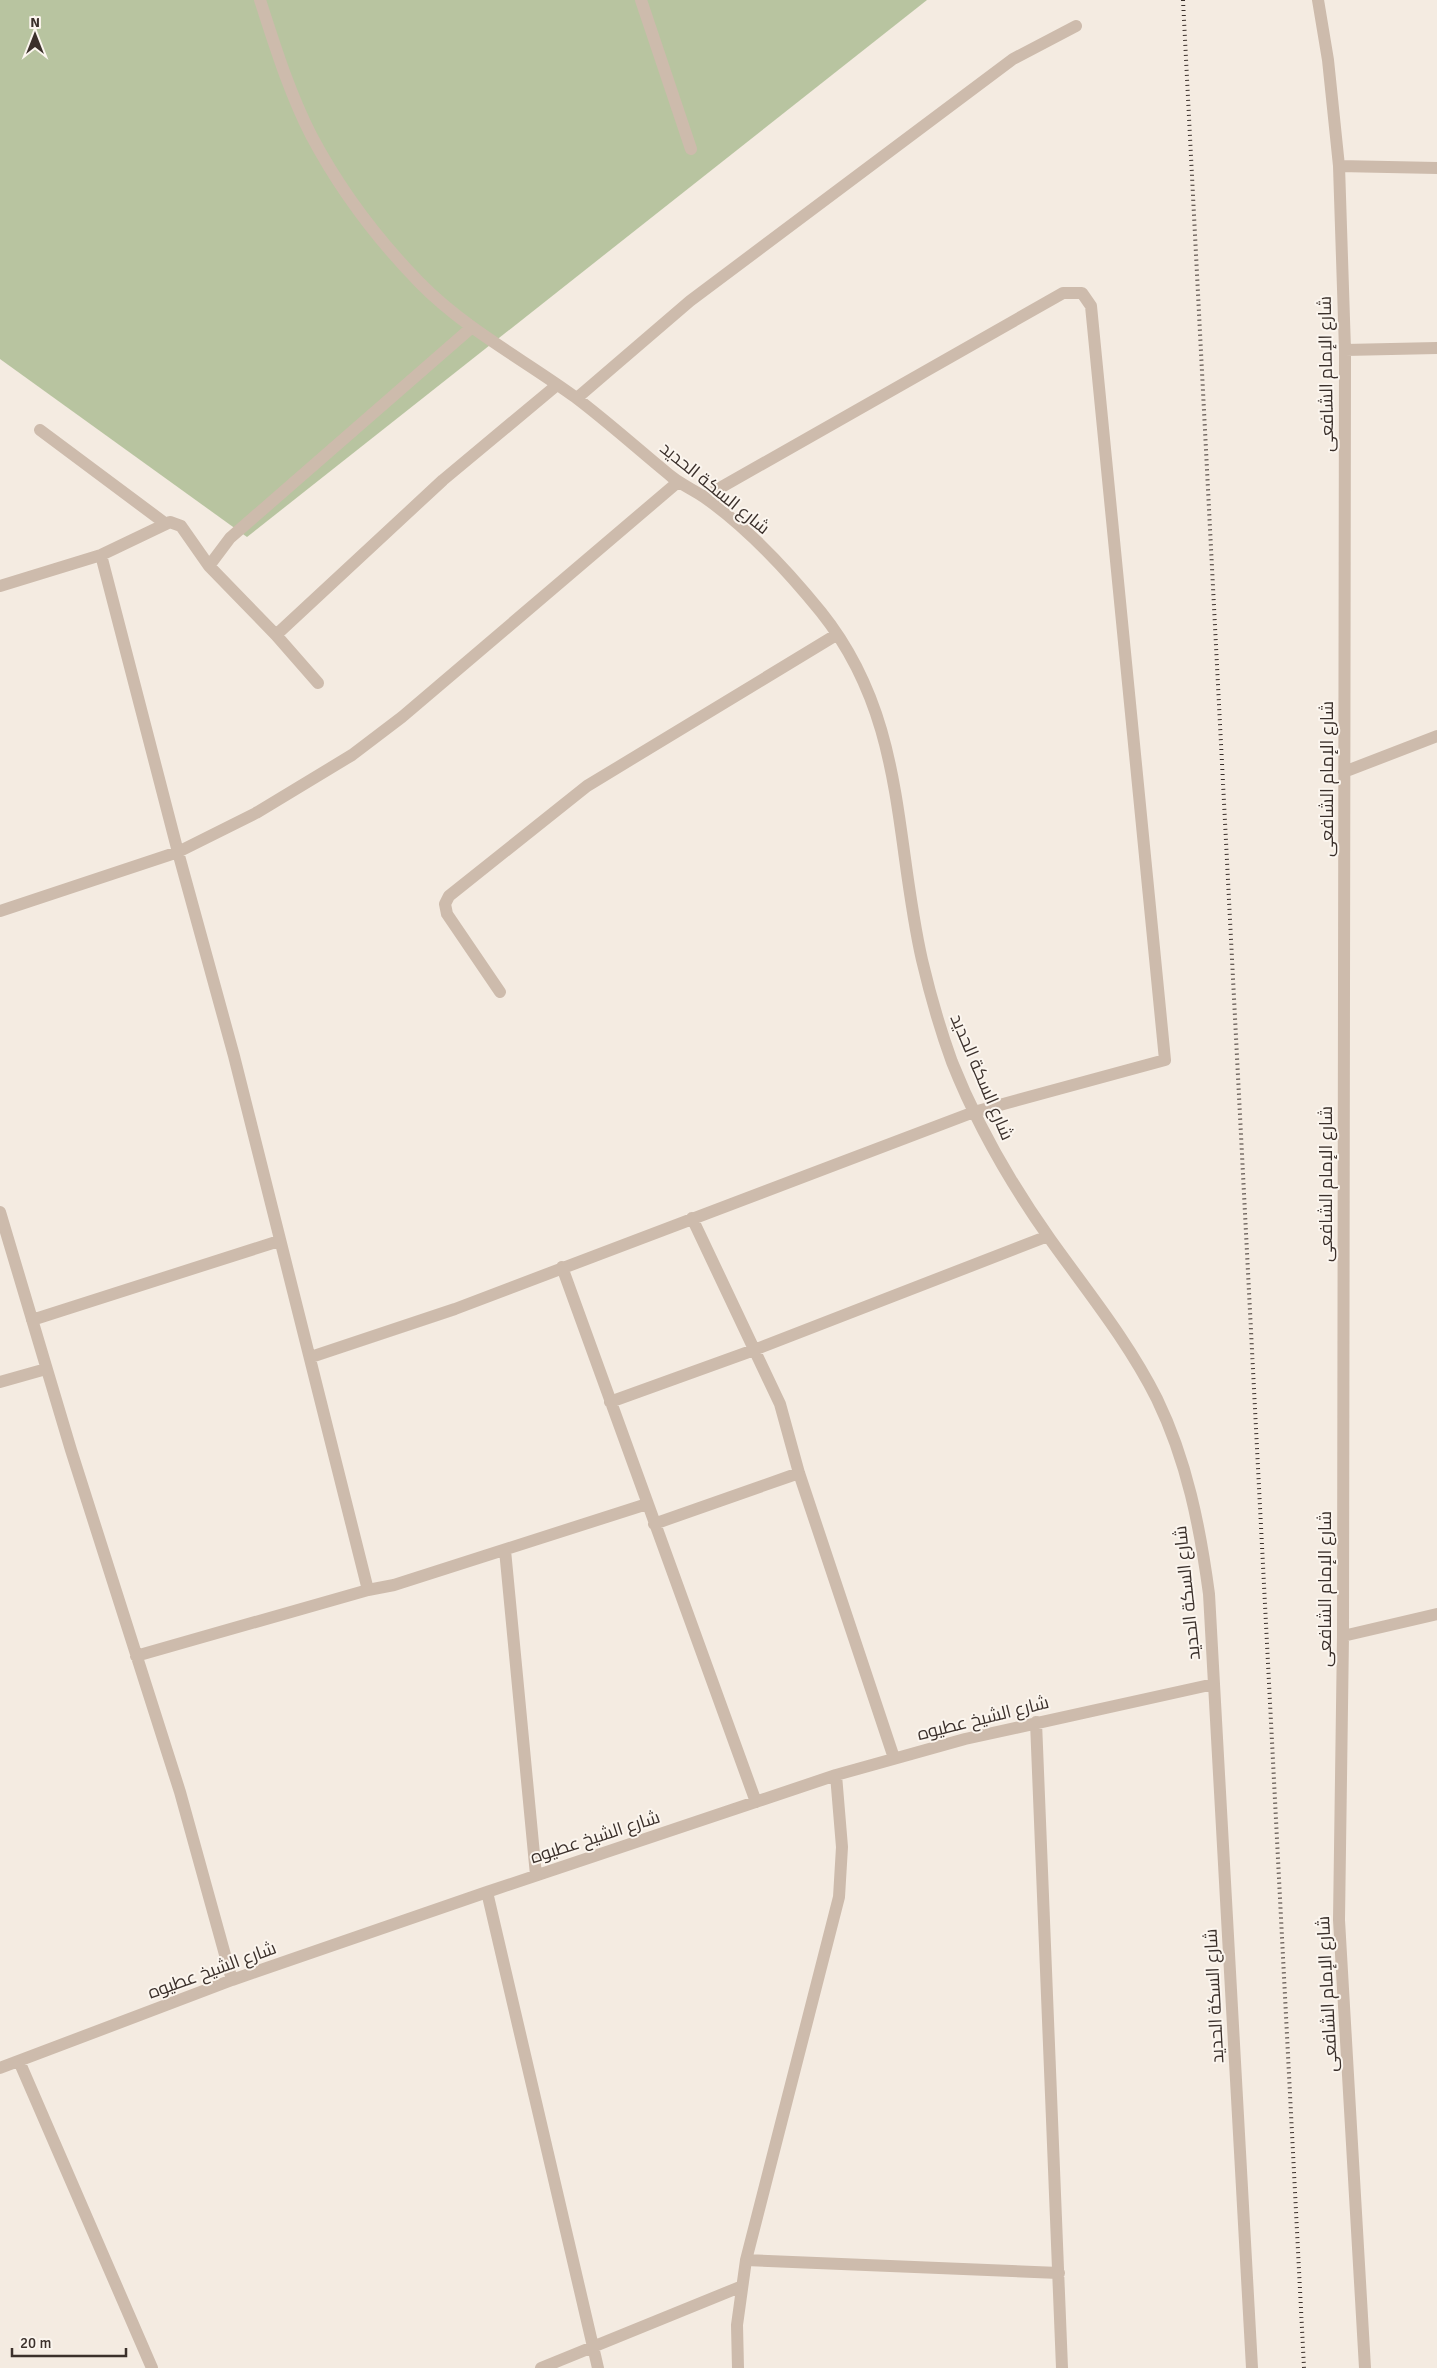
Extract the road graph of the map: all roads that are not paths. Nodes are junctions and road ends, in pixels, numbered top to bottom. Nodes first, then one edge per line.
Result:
1 (260, 0) edge
2 (641, 0) edge
3 (1318, 0) edge
4 (1076, 26) dead end
5 (691, 149) dead end
6 (1339, 166) junction
7 (1437, 168) edge
8 (471, 328) junction
9 (1437, 348) edge
10 (1345, 350) junction
11 (557, 385) junction
12 (576, 398) junction
13 (40, 430) dead end
14 (678, 482) junction
15 (704, 497) junction
16 (166, 524) junction
17 (101, 555) junction
18 (209, 566) junction
19 (0, 586) edge
20 (836, 635) junction
21 (276, 636) junction
22 (318, 683) dead end
23 (1437, 736) edge
24 (1344, 772) junction
25 (178, 852) junction
26 (0, 911) edge
27 (500, 992) dead end
28 (974, 1112) junction
29 (0, 1212) edge
30 (692, 1218) junction
31 (1048, 1236) junction
32 (279, 1241) junction
33 (562, 1267) junction
34 (32, 1320) junction
35 (754, 1350) junction
36 (311, 1357) junction
37 (46, 1369) junction
38 (0, 1382) edge
39 (610, 1402) junction
40 (799, 1474) junction
41 (647, 1504) junction
42 (654, 1524) junction
43 (505, 1550) junction
44 (368, 1590) junction
45 (1437, 1614) edge
46 (1343, 1636) junction
47 (136, 1656) junction
48 (1214, 1684) junction
49 (1036, 1722) junction
50 (894, 1758) junction
51 (836, 1775) junction
52 (756, 1802) junction
53 (536, 1876) junction
54 (487, 1892) junction
55 (232, 1980) junction
56 (18, 2062) junction
57 (0, 2068) edge
58 (746, 2260) junction
59 (1058, 2272) junction
60 (740, 2287) junction
61 (593, 2347) junction
62 (152, 2368) edge
63 (542, 2368) edge
64 (598, 2368) edge
65 (738, 2368) edge
66 (1062, 2368) edge
67 (1252, 2368) edge
68 (1365, 2368) edge

1 - 8 street, شارع السكة الحديد
2 - 5 street
3 - 6 street, شارع الإمام الشافعى
4 - 12 street
6 - 7 street
6 - 10 street, شارع الإمام الشافعى
8 - 11 street, شارع السكة الحديد
8 - 18 street
9 - 10 street
10 - 24 street, شارع الإمام الشافعى
11 - 12 street, شارع السكة الحديد
11 - 21 street
12 - 14 street, شارع السكة الحديد
13 - 16 street
14 - 15 street, شارع السكة الحديد
14 - 25 street
15 - 20 street, شارع السكة الحديد
15 - 28 street
16 - 17 street
16 - 18 street
17 - 19 street
17 - 25 street
18 - 21 street
20 - 27 street
20 - 28 street, شارع السكة الحديد
21 - 22 street
23 - 24 street
24 - 46 street, شارع الإمام الشافعى
25 - 26 street
25 - 32 street
28 - 30 street
28 - 31 street, شارع السكة الحديد
29 - 34 street
30 - 33 street
30 - 35 street
31 - 35 street
31 - 48 street, شارع السكة الحديد
32 - 34 street
32 - 36 street
33 - 36 street
33 - 39 street
34 - 37 street
35 - 39 street
35 - 40 street
36 - 44 street
37 - 38 street
37 - 47 street
39 - 41 street
40 - 42 street
40 - 50 street
41 - 42 street
41 - 43 street
42 - 52 street
43 - 44 street
43 - 53 street
44 - 47 street
45 - 46 street
46 - 68 street, شارع الإمام الشافعى
47 - 55 street
48 - 49 street, شارع الشيخ عطيوه
48 - 67 street, شارع السكة الحديد
49 - 50 street, شارع الشيخ عطيوه
49 - 59 street
50 - 51 street, شارع الشيخ عطيوه
51 - 52 street, شارع الشيخ عطيوه
51 - 58 street
52 - 53 street, شارع الشيخ عطيوه
53 - 54 street, شارع الشيخ عطيوه
54 - 55 street, شارع الشيخ عطيوه
54 - 61 street
55 - 56 street, شارع الشيخ عطيوه
56 - 57 street, شارع الشيخ عطيوه
56 - 62 street
58 - 59 street
58 - 60 street
59 - 66 street
60 - 61 street
60 - 65 street
61 - 63 street
61 - 64 street

